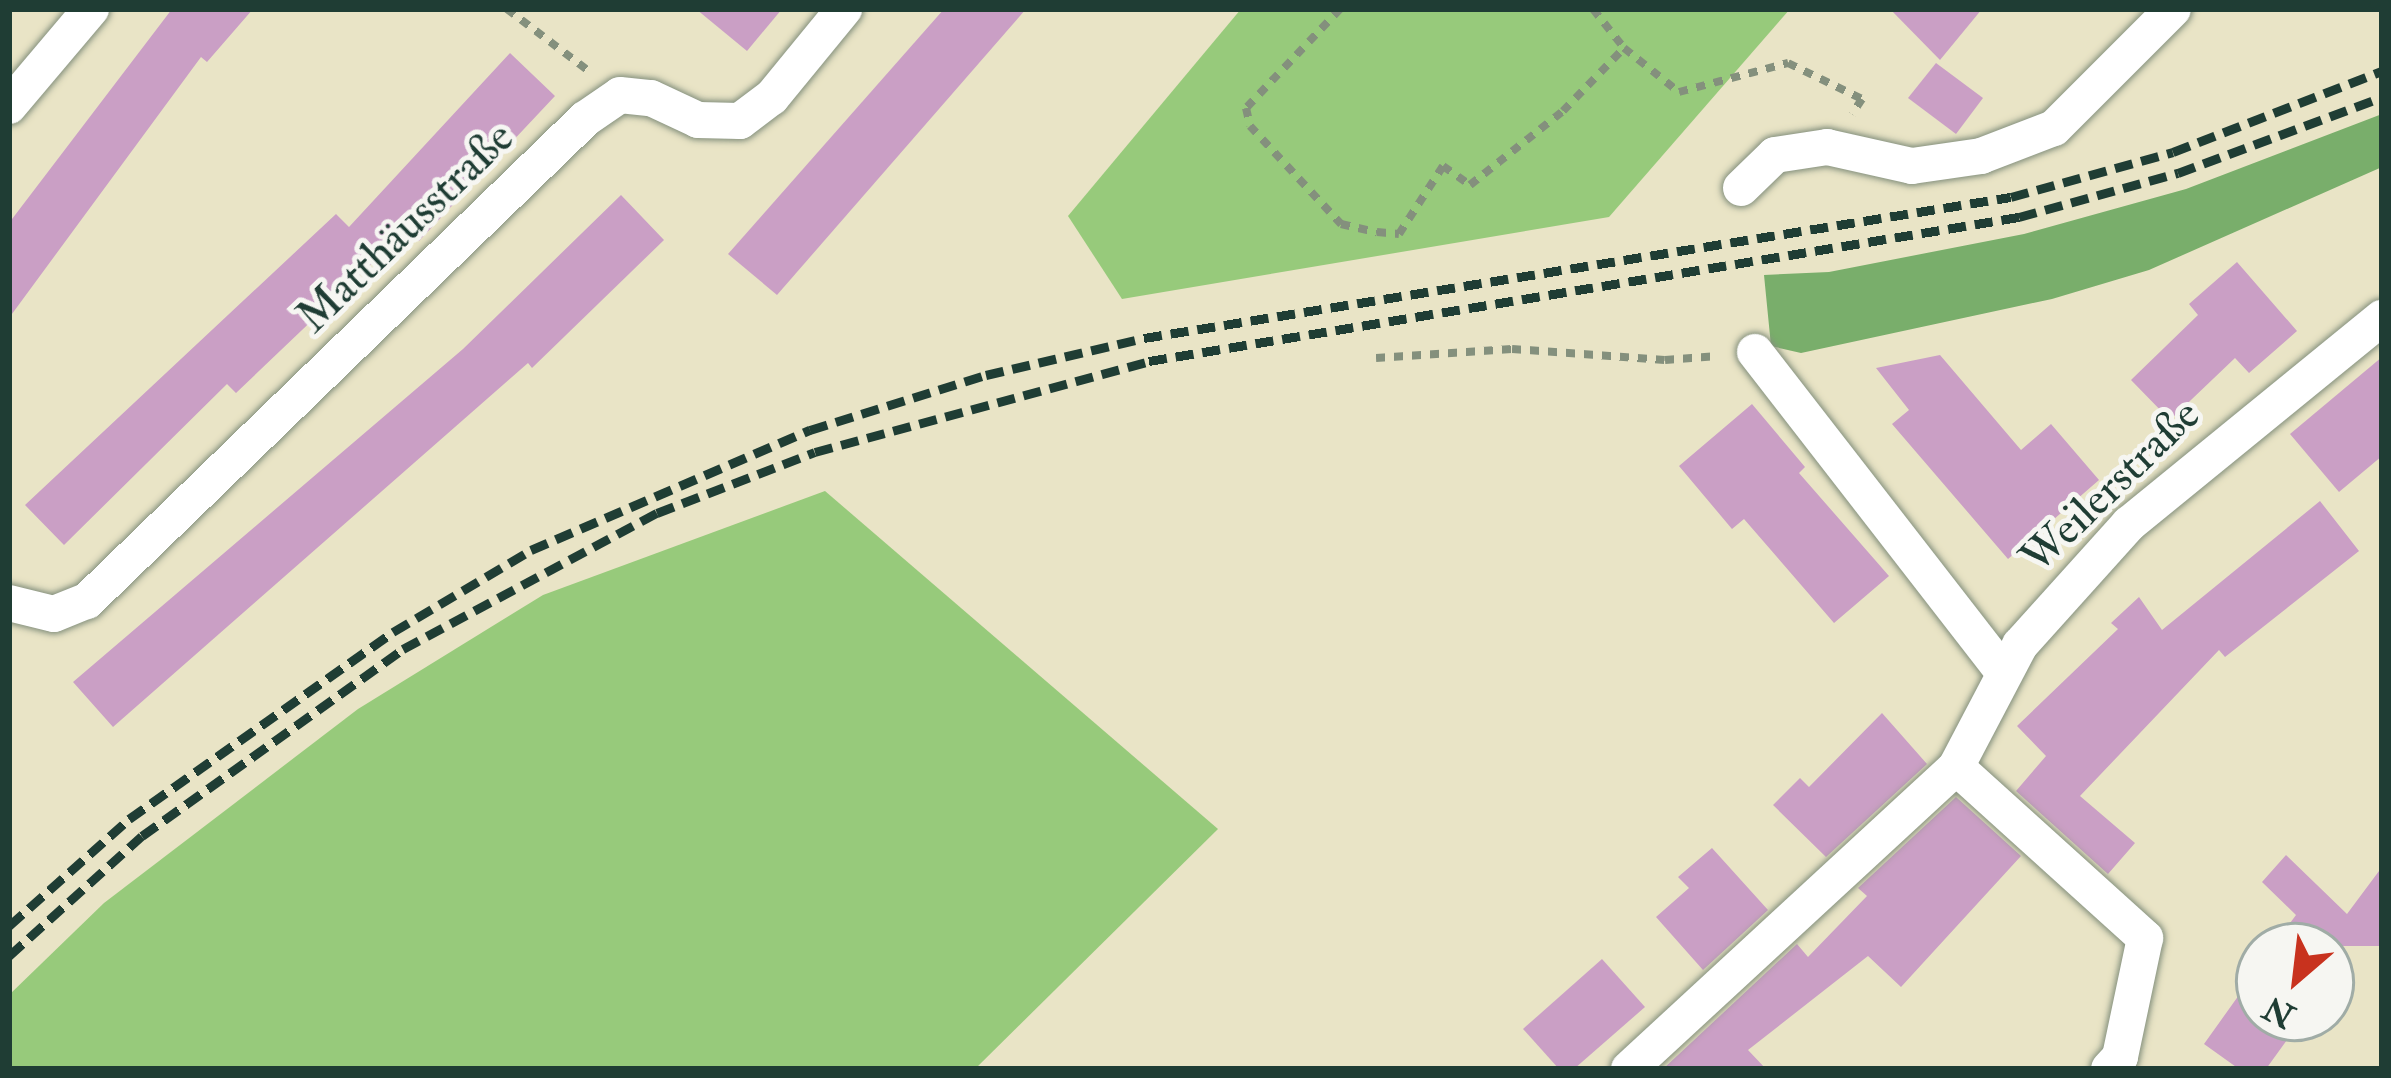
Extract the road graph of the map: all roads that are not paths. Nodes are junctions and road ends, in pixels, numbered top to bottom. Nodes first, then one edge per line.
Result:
1 (91, 9) edge
2 (844, 9) edge
3 (2173, 9) edge
4 (9, 106) edge
5 (1741, 188) dead end
6 (2382, 318) edge
7 (1756, 352) road end
8 (9, 603) edge
9 (2003, 672) junction
10 (1956, 767) junction
11 (1630, 1069) edge
12 (2109, 1069) edge

1 - 4 street
2 - 8 street, Matthäusstraße
3 - 5 street
6 - 9 street, Weilerstraße
7 - 9 street
9 - 10 street, Weilerstraße
10 - 11 street, Weilerstraße
10 - 12 street

